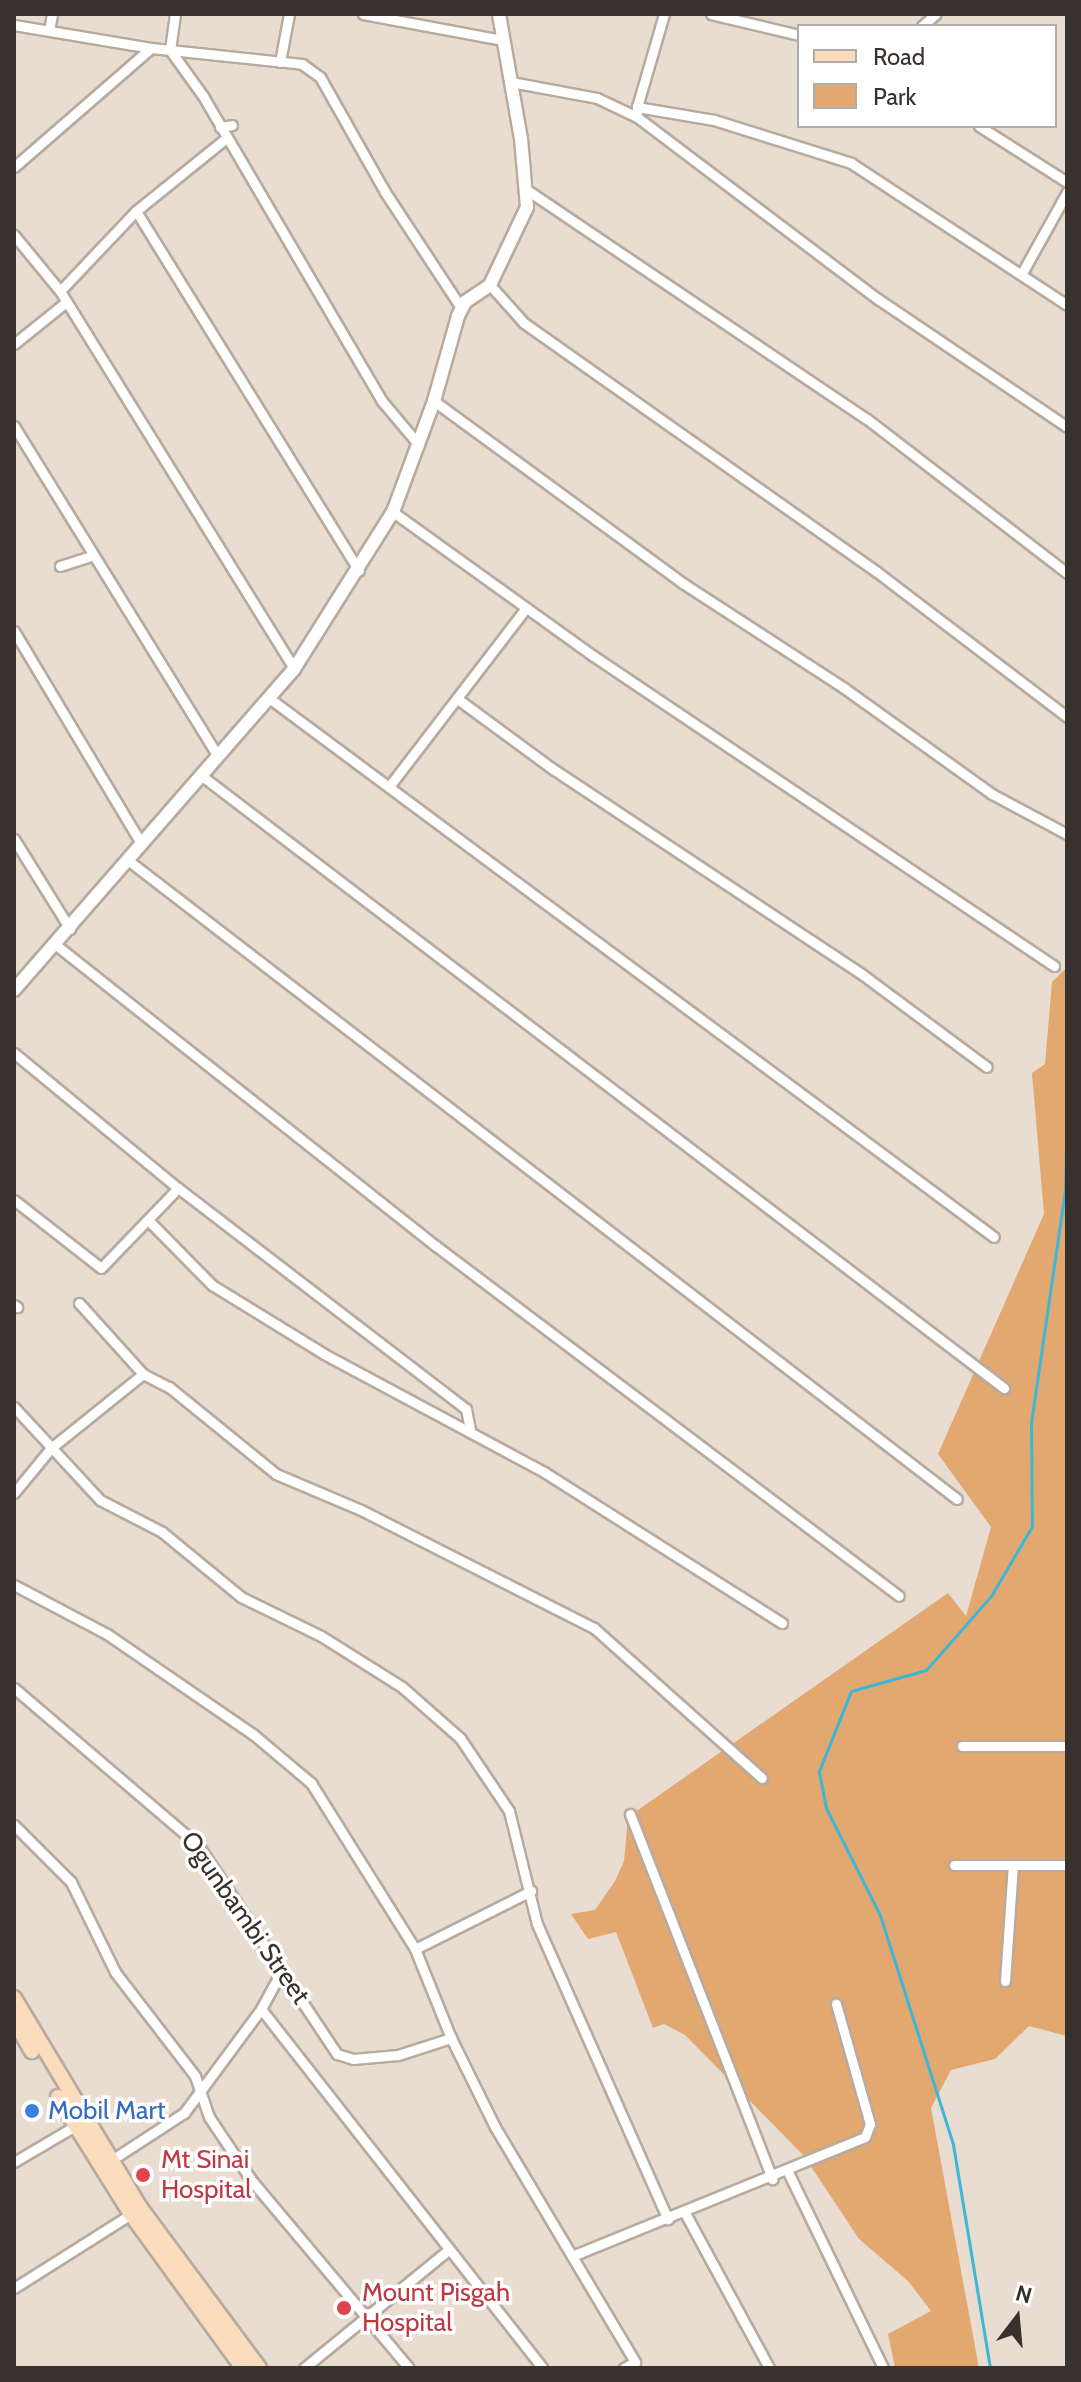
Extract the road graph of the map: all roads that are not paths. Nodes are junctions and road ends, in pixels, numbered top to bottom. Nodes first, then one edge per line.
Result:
1 (52, 14) edge
2 (175, 14) edge
3 (289, 14) edge
4 (363, 14) edge
5 (499, 14) edge
6 (664, 14) edge
7 (711, 14) edge
8 (407, 17) edge
9 (736, 17) edge
10 (14, 25) edge
11 (49, 30) junction
12 (797, 34) edge
13 (502, 40) junction
14 (151, 48) junction
15 (170, 50) junction
16 (280, 62) junction
17 (511, 82) junction
18 (637, 112) junction
19 (232, 125) dead end
20 (220, 127) junction
21 (982, 128) edge
22 (225, 139) junction
23 (14, 167) edge
24 (1067, 182) edge
25 (527, 190) junction
26 (1067, 192) edge
27 (136, 211) junction
28 (14, 235) edge
29 (1022, 273) junction
30 (490, 285) junction
31 (60, 291) junction
32 (66, 302) junction
33 (1067, 305) edge
34 (462, 309) junction
35 (14, 344) edge
36 (434, 401) junction
37 (14, 426) edge
38 (1067, 427) edge
39 (419, 445) junction
40 (393, 512) junction
41 (93, 555) junction
42 (60, 566) dead end
43 (359, 571) junction
44 (1067, 573) edge
45 (526, 608) junction
46 (14, 631) edge
47 (294, 669) junction
48 (269, 698) junction
49 (459, 700) junction
50 (1067, 717) edge
51 (218, 756) junction
52 (202, 776) junction
53 (391, 784) junction
54 (1067, 834) edge
55 (14, 839) edge
56 (142, 845) junction
57 (129, 861) junction
58 (70, 929) junction
59 (56, 945) junction
60 (1054, 966) dead end
61 (14, 990) edge
62 (14, 1053) edge
63 (987, 1067) dead end
64 (178, 1188) junction
65 (14, 1200) edge
66 (149, 1221) junction
67 (994, 1237) dead end
68 (79, 1303) dead end
69 (143, 1374) junction
70 (1004, 1388) dead end
71 (14, 1407) edge
72 (470, 1429) junction
73 (51, 1448) junction
74 (14, 1493) edge
75 (957, 1499) dead end
76 (14, 1585) edge
77 (899, 1596) dead end
78 (782, 1623) dead end
79 (14, 1688) edge
80 (962, 1746) dead end
81 (1067, 1746) edge
82 (762, 1778) dead end
83 (630, 1814) dead end
84 (14, 1825) edge
85 (954, 1865) dead end
86 (1013, 1865) junction
87 (1067, 1865) edge
88 (531, 1891) junction
89 (415, 1949) junction
90 (282, 1970) junction
91 (1005, 1981) dead end
92 (14, 1998) edge
93 (836, 2004) dead end
94 (261, 2009) junction
95 (14, 2020) edge
96 (451, 2038) junction
97 (199, 2091) junction
98 (79, 2124) junction
99 (110, 2161) junction
100 (14, 2162) edge
101 (788, 2172) junction
102 (772, 2179) junction
103 (685, 2213) junction
104 (131, 2214) junction
105 (668, 2219) junction
106 (448, 2250) junction
107 (572, 2256) junction
108 (14, 2288) edge
109 (365, 2318) junction
110 (637, 2365) edge
111 (243, 2368) edge
112 (259, 2368) edge
113 (304, 2368) edge
114 (409, 2368) edge
115 (542, 2368) edge
116 (624, 2368) edge
117 (769, 2368) edge
118 (883, 2368) edge

1 - 11 street
2 - 15 street
3 - 16 street
4 - 8 street
5 - 13 street
6 - 18 street
7 - 9 street
8 - 13 street
9 - 12 street
10 - 11 street
11 - 14 street
13 - 17 street
14 - 15 street
14 - 23 street
15 - 16 street
15 - 20 street
16 - 34 street
17 - 18 street
17 - 25 street
18 - 29 street
18 - 38 street
19 - 20 street
20 - 22 street
21 - 24 street
22 - 27 street
22 - 39 street
25 - 30 street
25 - 44 street
26 - 29 street
27 - 31 street
27 - 43 street
28 - 31 street
29 - 33 street
30 - 34 street
30 - 50 street
31 - 32 street
32 - 35 street
32 - 47 street
34 - 36 street
36 - 39 street
36 - 54 street
37 - 41 street
39 - 40 street
40 - 43 street
40 - 45 street
41 - 42 street
41 - 51 street
43 - 47 street
45 - 49 street
45 - 60 street
46 - 56 street
47 - 48 street
48 - 51 street
48 - 53 street
49 - 53 street
49 - 63 street
51 - 52 street
52 - 56 street
52 - 70 street
53 - 67 street
55 - 58 street
56 - 57 street
57 - 58 street
57 - 75 street
58 - 59 street
59 - 61 street
59 - 77 street
62 - 64 street
64 - 66 street
64 - 72 street
65 - 66 street
66 - 72 street
68 - 69 street
69 - 73 street
69 - 82 street
71 - 73 street
72 - 78 street
73 - 74 street
73 - 88 street
76 - 89 street
79 - 90 street, Ogunbambi Street
80 - 81 street
83 - 102 street
84 - 97 street
85 - 86 street
86 - 87 street
86 - 91 street
88 - 89 street
88 - 105 street
89 - 96 street
90 - 94 street
90 - 96 street, Ogunbambi Street
92 - 98 main road
93 - 101 street
94 - 97 street
94 - 106 street
95 - 98 main road
96 - 107 street
97 - 99 street
97 - 109 street
98 - 99 main road
98 - 100 street
98 - 104 main road
99 - 112 main road
101 - 102 street
101 - 118 street
102 - 103 street
103 - 105 street
103 - 117 street
104 - 108 street
104 - 111 main road
105 - 107 street
106 - 109 street
106 - 115 street
107 - 110 street
109 - 113 street
109 - 114 street
110 - 116 street

